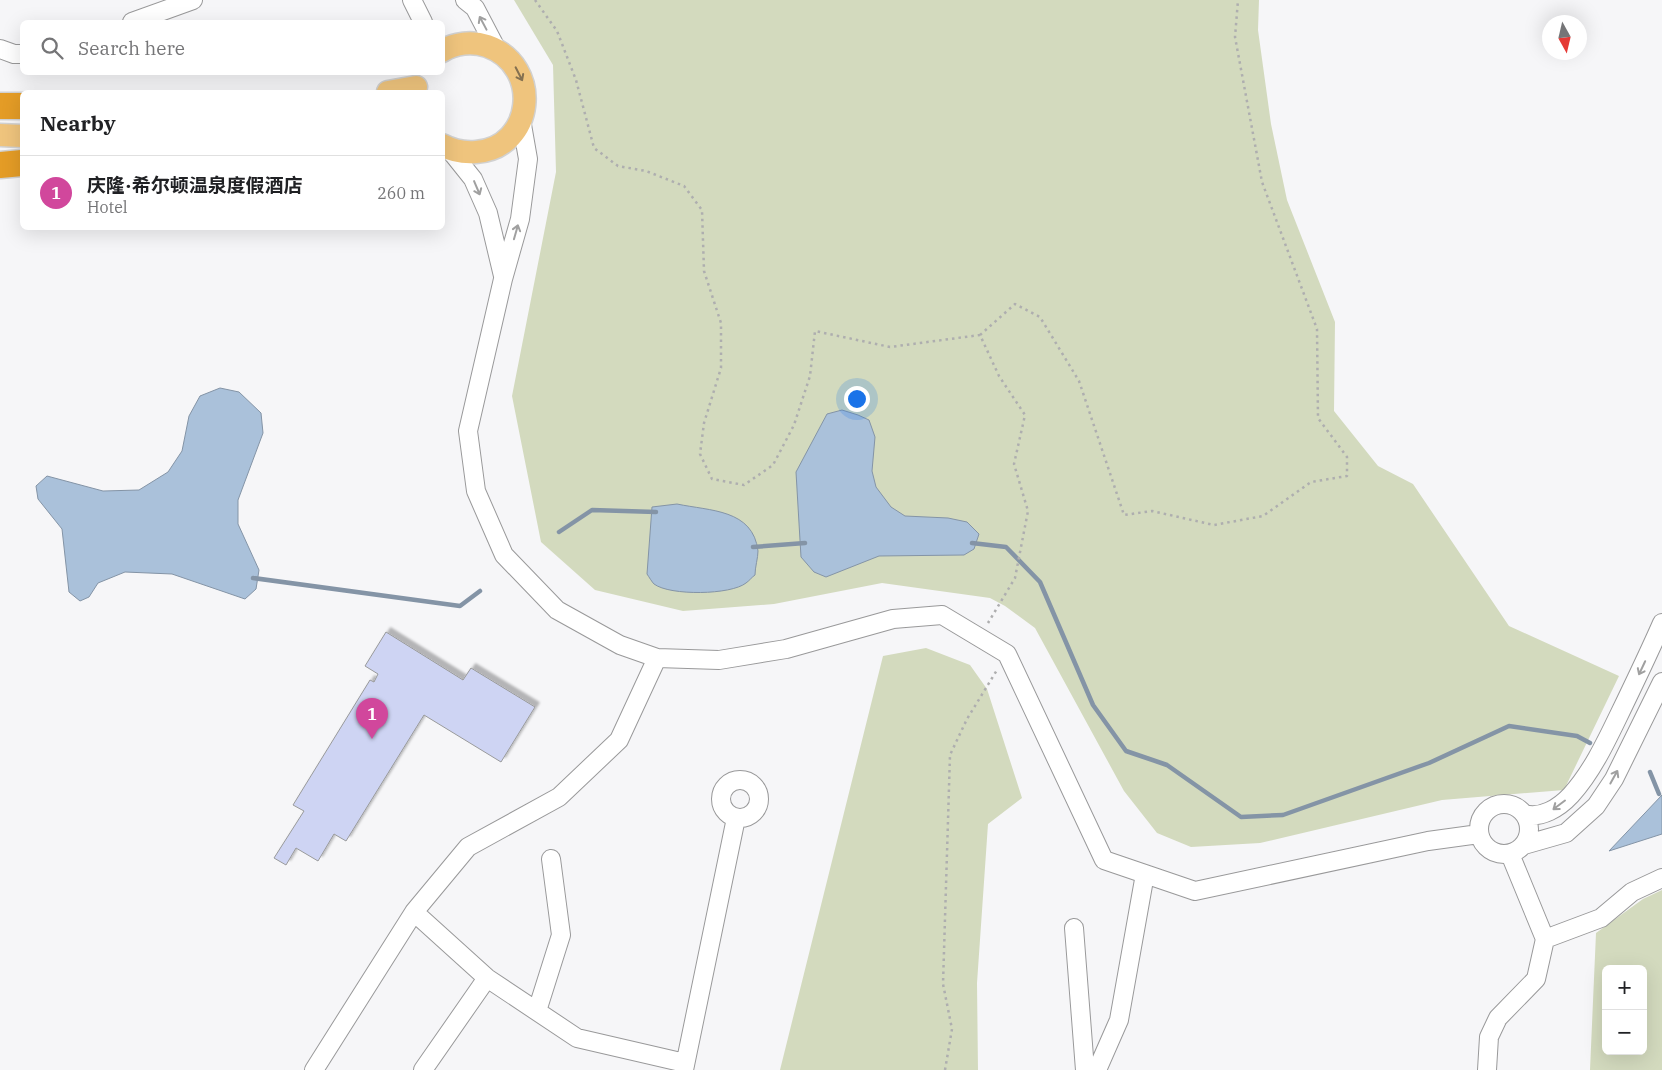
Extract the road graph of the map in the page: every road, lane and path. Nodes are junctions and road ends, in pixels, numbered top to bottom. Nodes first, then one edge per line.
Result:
1 (193, 0) edge
2 (412, 0) edge
3 (465, 0) edge
4 (535, 0) edge
5 (1238, 0) edge
6 (138, 20) edge
7 (422, 20) edge
8 (0, 49) edge
9 (445, 50) edge
10 (497, 50) junction
11 (20, 54) edge
12 (418, 84) edge
13 (396, 90) edge
14 (0, 106) edge
15 (20, 106) edge
16 (20, 118) edge
17 (0, 119) edge
18 (521, 119) junction
19 (0, 135) edge
20 (20, 136) edge
21 (446, 147) edge
22 (20, 163) edge
23 (0, 165) edge
24 (503, 279) junction
25 (980, 335) junction
26 (1662, 623) edge
27 (980, 638) junction
28 (1007, 654) junction
29 (657, 658) junction
30 (1662, 682) edge
31 (1524, 814) junction
32 (736, 818) dead end
33 (1479, 834) junction
34 (1517, 849) junction
35 (551, 859) dead end
36 (1144, 874) junction
37 (1662, 878) edge
38 (414, 912) junction
39 (1074, 928) dead end
40 (1545, 939) junction
41 (487, 978) junction
42 (537, 1011) junction
43 (684, 1066) edge
44 (430, 1068) edge
45 (314, 1070) edge
46 (945, 1070) edge
47 (1085, 1070) edge
48 (1097, 1070) edge
49 (1487, 1070) edge

1 - 6 street
2 - 7 street
10 -> 3 street
4 - 25 path
5 - 25 path
8 - 11 street
9 - 10 main road
10 -> 18 main road
12 - 13 main road
14 - 15 highway
16 - 17 main road
18 - 21 main road
24 -> 18 street
19 - 20 main road
21 -> 24 street
22 - 23 highway
24 - 29 street
25 - 27 path
26 -> 31 street
27 - 28 street
27 - 29 street
28 - 36 street
28 - 46 path
29 - 38 street
34 -> 30 street
31 - 33 street
31 - 34 street
32 - 43 street
33 - 34 street
33 - 36 street
34 - 40 street
35 - 42 street
36 - 48 street
37 - 40 street
38 - 41 street
38 - 45 street
39 - 47 street
40 - 49 street
41 - 42 street
41 - 44 street
42 - 43 street

